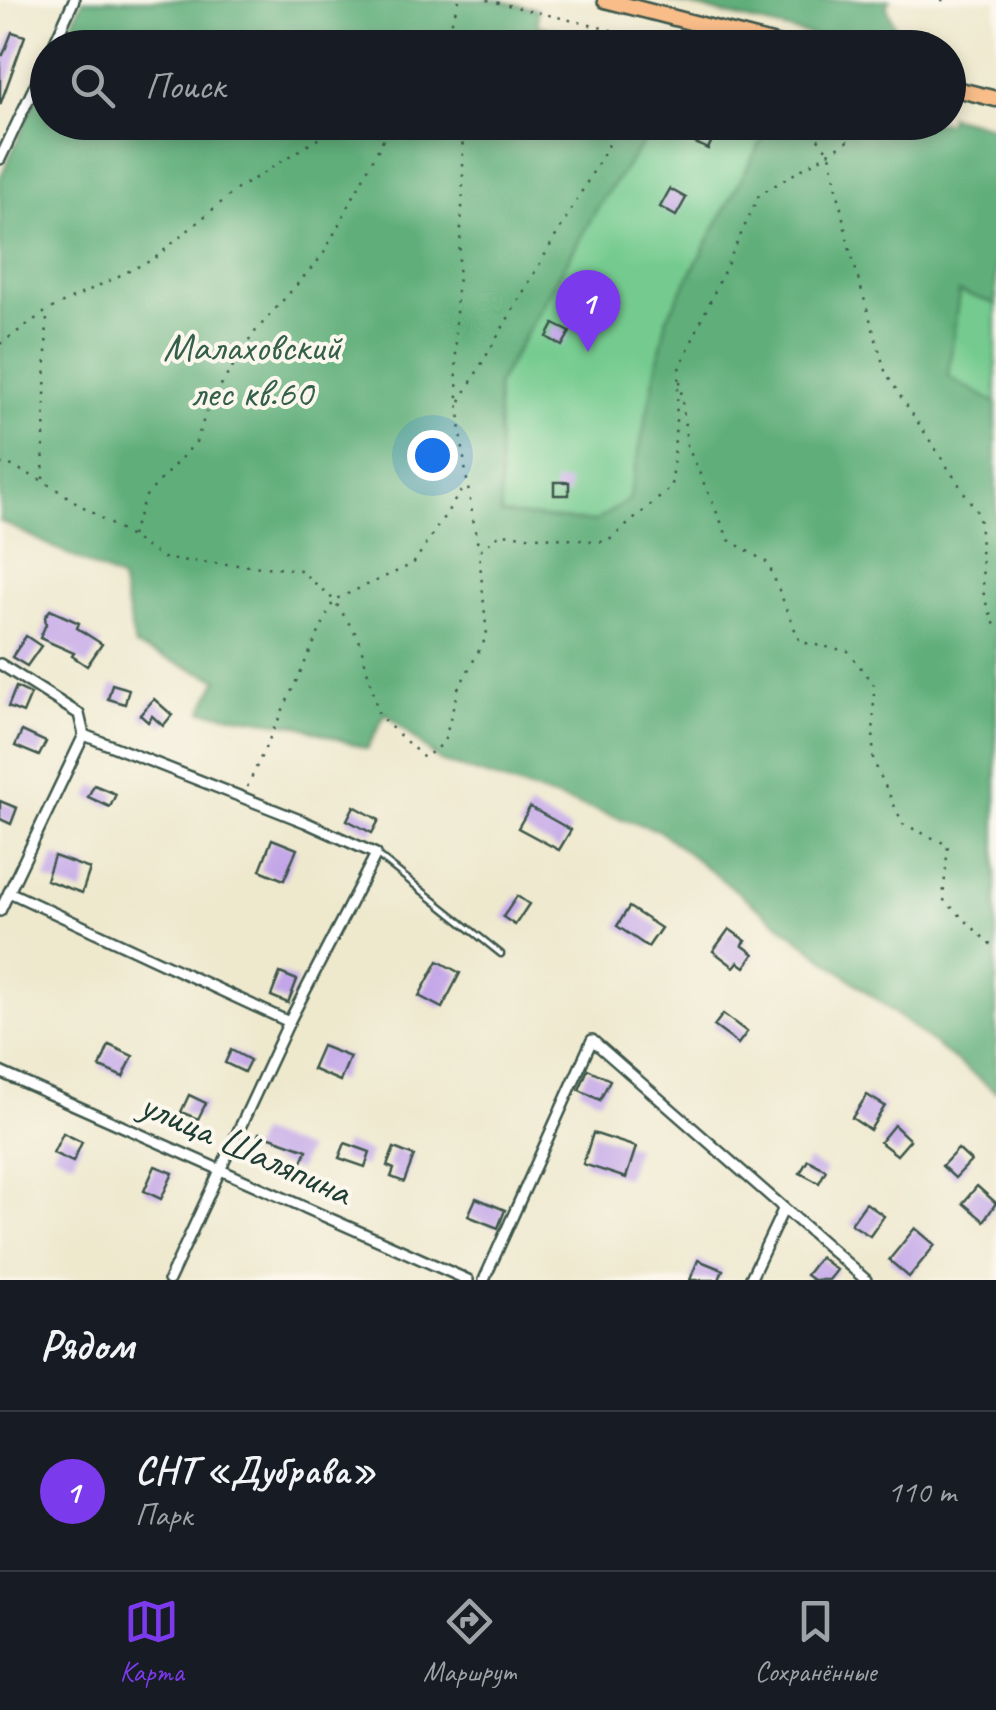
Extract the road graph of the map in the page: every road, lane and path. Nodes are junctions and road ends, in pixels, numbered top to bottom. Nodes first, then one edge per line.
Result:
1 (74, 0) edge
2 (459, 0) edge
3 (487, 0) edge
4 (605, 0) edge
5 (941, 0) edge
6 (948, 0) edge
7 (683, 20) junction
8 (450, 27) junction
9 (60, 30) edge
10 (448, 30) edge
11 (450, 30) edge
12 (607, 30) edge
13 (677, 30) edge
14 (722, 30) edge
15 (966, 92) edge
16 (30, 96) edge
17 (996, 99) edge
18 (316, 140) edge
19 (383, 140) edge
20 (463, 140) edge
21 (612, 140) edge
22 (819, 140) edge
23 (852, 140) edge
24 (830, 154) junction
25 (0, 160) edge
26 (48, 310) junction
27 (0, 344) edge
28 (679, 369) junction
29 (459, 402) junction
30 (0, 464) edge
31 (43, 480) junction
32 (466, 484) junction
33 (130, 537) junction
34 (479, 552) junction
35 (334, 600) junction
36 (996, 628) edge
37 (0, 664) edge
38 (84, 735) junction
39 (242, 797) junction
40 (376, 854) junction
41 (9, 892) junction
42 (0, 910) edge
43 (996, 950) edge
44 (501, 954) dead end
45 (289, 1022) junction
46 (0, 1072) edge
47 (218, 1169) junction
48 (783, 1210) junction
49 (168, 1280) edge
50 (468, 1280) edge
51 (484, 1280) edge
52 (750, 1280) edge
53 (866, 1280) edge

1 - 9 street
2 - 8 path
3 - 12 path
4 - 7 main road
5 - 6 path
7 - 13 path
7 - 14 main road
8 - 10 path
8 - 11 path
15 - 17 main road
16 - 25 street
18 - 26 path
19 - 33 path
20 - 29 path
21 - 29 path
22 - 24 path
23 - 24 path
24 - 28 path
24 - 36 path
26 - 27 path
26 - 31 path
28 - 34 path
28 - 43 path
29 - 32 path
30 - 31 path
31 - 33 path
32 - 34 path
32 - 35 path
33 - 35 path
34 - 35 path
35 - 39 path
37 - 38 street
38 - 39 street
38 - 41 street
39 - 40 street
40 - 44 lane
40 - 45 street
41 - 42 street
41 - 45 street
45 - 47 street
46 - 47 street, улица Шаляпина
47 - 49 street
47 - 50 street, улица Шаляпина
48 - 51 street
48 - 52 street
48 - 53 street

